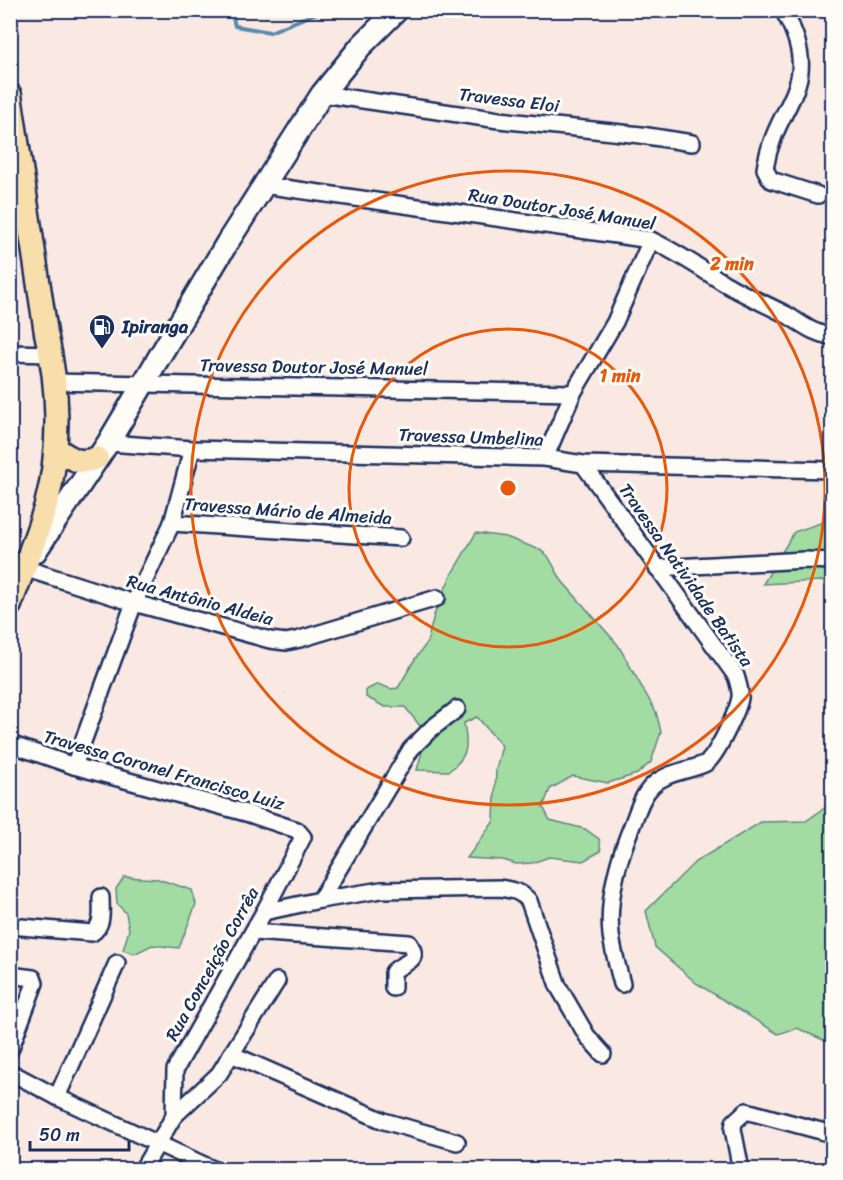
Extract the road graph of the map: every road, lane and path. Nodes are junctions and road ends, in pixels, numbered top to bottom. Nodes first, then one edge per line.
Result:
1 (397, 10) edge
2 (783, 10) edge
3 (10, 94) edge
4 (322, 94) junction
5 (692, 143) dead end
6 (16, 155) edge
7 (263, 185) junction
8 (818, 195) dead end
9 (651, 240) junction
10 (832, 337) edge
11 (10, 353) edge
12 (51, 354) junction
13 (54, 382) junction
14 (144, 383) junction
15 (573, 393) junction
16 (56, 449) junction
17 (192, 449) junction
18 (103, 450) junction
19 (545, 458) junction
20 (583, 464) junction
21 (832, 470) edge
22 (171, 523) junction
23 (402, 538) dead end
24 (832, 561) edge
25 (24, 568) junction
26 (657, 568) junction
27 (10, 587) edge
28 (437, 598) dead end
29 (134, 603) junction
30 (10, 605) edge
31 (457, 709) dead end
32 (10, 744) edge
33 (74, 766) junction
34 (303, 837) joint
35 (101, 897) dead end
36 (320, 900) junction
37 (264, 912) junction
38 (10, 926) edge
39 (253, 932) junction
40 (117, 963) dead end
41 (10, 975) edge
42 (277, 981) dead end
43 (622, 984) dead end
44 (393, 988) dead end
45 (10, 1050) edge
46 (231, 1054) junction
47 (603, 1054) dead end
48 (10, 1072) edge
49 (57, 1097) junction
50 (174, 1116) junction
51 (832, 1134) edge
52 (158, 1142) junction
53 (457, 1142) dead end
54 (142, 1170) edge
55 (215, 1170) edge
56 (741, 1170) edge

1 - 4 main road
2 - 8 street
3 - 6 main road
4 - 5 street, Travessa Eloi
4 - 7 main road
6 - 12 main road
7 - 9 street, Rua Doutor José Manuel
7 - 14 main road
9 - 10 street, Rua Doutor José Manuel
9 - 15 street
11 - 12 street
12 - 13 main road
13 - 14 street, Travessa Doutor José Manuel
13 - 16 main road
14 - 15 street, Travessa Doutor José Manuel
14 - 18 main road
15 - 19 street
16 - 18 main road
16 - 25 main road
17 - 18 street, Travessa Umbelina
17 - 19 street, Travessa Umbelina
17 - 22 street
18 - 25 main road
19 - 20 street, Travessa Umbelina
20 - 21 street, Travessa Umbelina
20 - 26 street, Travessa Natividade Batista
22 - 23 street, Travessa Mário de Almeida
22 - 29 street
24 - 26 street
25 - 27 main road
25 - 29 street, Rua Antônio Aldeia
25 - 30 main road
26 - 43 street, Travessa Natividade Batista
28 - 29 street, Rua Antônio Aldeia
29 - 33 street
31 - 36 street
32 - 33 street, Travessa Coronel Francisco Luiz
33 - 34 street, Travessa Coronel Francisco Luiz
34 - 37 street, Rua Conceição Corrêa
35 - 38 street
36 - 37 street
36 - 47 street
37 - 39 street, Rua Conceição Corrêa
39 - 44 street
39 - 50 street, Rua Conceição Corrêa
40 - 49 street
41 - 45 street
42 - 46 street
46 - 50 street
46 - 53 street
48 - 49 street
49 - 52 street
50 - 52 street
51 - 56 street
52 - 54 street
52 - 55 street

